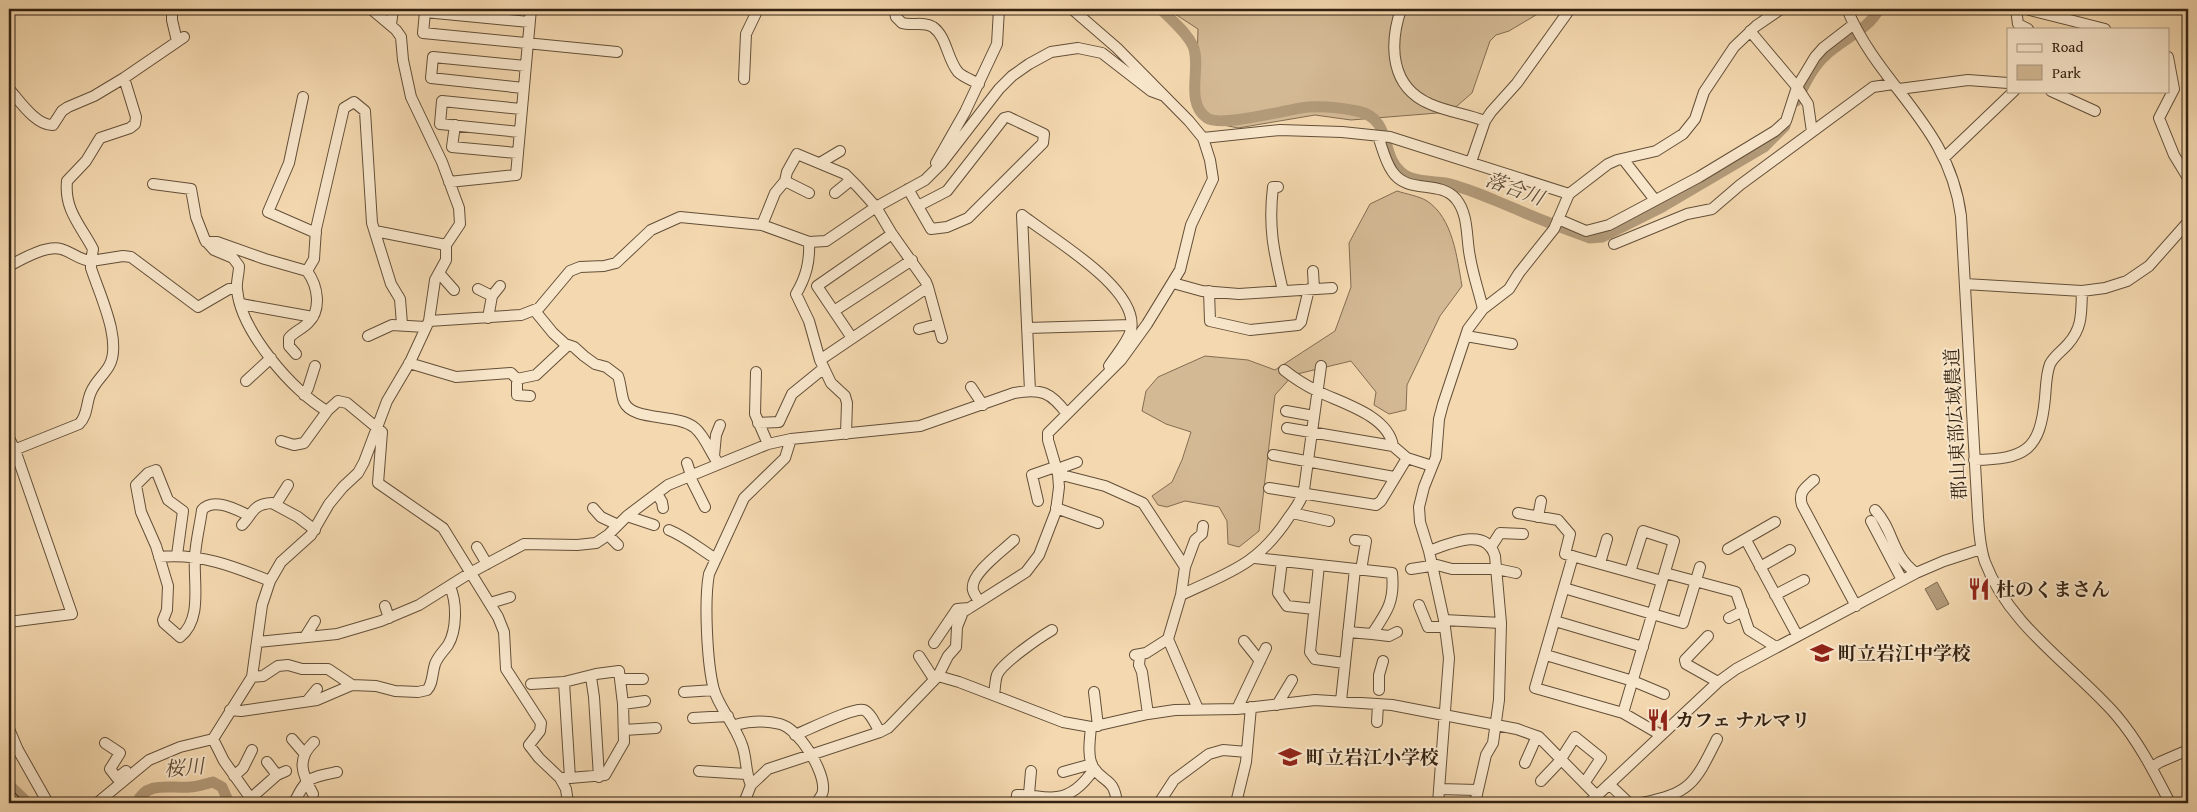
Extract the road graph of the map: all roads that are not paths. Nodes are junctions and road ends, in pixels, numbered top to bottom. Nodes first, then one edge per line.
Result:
1 (172, 9) edge
2 (371, 9) edge
3 (393, 9) edge
4 (531, 9) edge
5 (758, 9) edge
6 (894, 9) edge
7 (999, 9) edge
8 (1072, 9) edge
9 (1401, 9) edge
10 (1570, 9) edge
11 (1780, 9) edge
12 (1847, 9) edge
13 (2016, 9) edge
14 (2026, 9) edge
15 (529, 22) junction
16 (1854, 24) junction
17 (391, 25) junction
18 (2026, 28) edge
19 (2101, 28) edge
20 (1750, 31) junction
21 (528, 44) junction
22 (617, 52) dead end
23 (525, 66) junction
24 (2170, 68) edge
25 (124, 78) junction
26 (744, 79) dead end
27 (2007, 83) edge
28 (979, 84) junction
29 (1896, 87) junction
30 (524, 88) junction
31 (9, 89) edge
32 (1799, 91) junction
33 (2013, 92) edge
34 (2053, 92) edge
35 (1162, 95) junction
36 (303, 97) dead end
37 (522, 109) junction
38 (2095, 111) dead end
39 (1485, 121) junction
40 (455, 126) junction
41 (519, 132) junction
42 (1812, 132) junction
43 (1378, 136) junction
44 (1203, 138) junction
45 (840, 151) dead end
46 (517, 153) junction
47 (1944, 157) junction
48 (1623, 159) junction
49 (1471, 162) junction
50 (820, 164) junction
51 (932, 173) junction
52 (2188, 178) edge
53 (851, 180) junction
54 (785, 181) junction
55 (450, 182) junction
56 (152, 184) dead end
57 (1278, 187) dead end
58 (908, 189) junction
59 (809, 193) dead end
60 (835, 193) dead end
61 (1569, 194) junction
62 (1655, 200) junction
63 (918, 206) junction
64 (876, 207) junction
65 (1558, 219) junction
66 (2188, 222) edge
67 (762, 224) junction
68 (375, 231) junction
69 (316, 233) junction
70 (892, 234) junction
71 (206, 242) junction
72 (809, 242) junction
73 (1614, 244) dead end
74 (446, 245) junction
75 (912, 260) junction
76 (91, 261) junction
77 (9, 266) edge
78 (307, 271) junction
79 (1313, 271) dead end
80 (439, 273) junction
81 (1173, 283) junction
82 (1965, 284) junction
83 (500, 286) dead end
84 (928, 287) junction
85 (1332, 288) dead end
86 (237, 289) junction
87 (478, 289) dead end
88 (1311, 289) junction
89 (454, 290) dead end
90 (1209, 291) junction
91 (1283, 291) junction
92 (2082, 291) junction
93 (492, 296) junction
94 (241, 304) junction
95 (1483, 309) junction
96 (535, 311) junction
97 (834, 311) junction
98 (313, 317) junction
99 (488, 318) junction
100 (402, 324) junction
101 (427, 324) junction
102 (938, 324) junction
103 (1131, 325) junction
104 (1027, 328) junction
105 (919, 329) dead end
106 (368, 336) dead end
107 (1466, 336) junction
108 (852, 338) junction
109 (942, 338) dead end
110 (1512, 344) dead end
111 (568, 345) junction
112 (296, 354) dead end
113 (271, 358) junction
114 (409, 364) junction
115 (822, 364) junction
116 (315, 366) dead end
117 (1320, 366) dead end
118 (1284, 370) dead end
119 (756, 372) dead end
120 (1106, 376) junction
121 (517, 379) junction
122 (246, 381) dead end
123 (971, 387) dead end
124 (1030, 390) junction
125 (1317, 391) junction
126 (304, 395) junction
127 (530, 396) dead end
128 (982, 405) junction
129 (327, 411) junction
130 (1286, 411) dead end
131 (1067, 414) junction
132 (1314, 416) junction
133 (758, 423) junction
134 (720, 425) dead end
135 (376, 427) junction
136 (1286, 428) dead end
137 (1312, 432) junction
138 (846, 434) junction
139 (9, 438) edge
140 (791, 439) junction
141 (281, 441) dead end
142 (768, 444) junction
143 (1393, 446) junction
144 (12, 451) edge
145 (1273, 455) dead end
146 (1406, 458) junction
147 (716, 460) junction
148 (1974, 460) junction
149 (1308, 461) junction
150 (379, 462) junction
151 (1077, 462) dead end
152 (687, 463) dead end
153 (390, 465) dead end
154 (1432, 466) junction
155 (1058, 472) junction
156 (690, 475) junction
157 (1394, 477) junction
158 (1814, 480) dead end
159 (288, 485) dead end
160 (1269, 488) dead end
161 (657, 494) junction
162 (1303, 494) junction
163 (1038, 501) dead end
164 (1541, 501) dead end
165 (276, 504) junction
166 (705, 507) dead end
167 (593, 508) dead end
168 (662, 508) dead end
169 (1056, 508) junction
170 (1875, 510) dead end
171 (1292, 513) junction
172 (1518, 513) dead end
173 (248, 515) junction
174 (627, 516) junction
175 (1538, 516) junction
176 (1871, 520) dead end
177 (1329, 521) dead end
178 (1775, 522) dead end
179 (1098, 523) dead end
180 (654, 524) dead end
181 (618, 525) junction
182 (242, 526) dead end
183 (1203, 526) dead end
184 (315, 530) junction
185 (669, 530) dead end
186 (1523, 534) dead end
187 (608, 535) junction
188 (1607, 538) dead end
189 (1014, 540) dead end
190 (1355, 540) dead end
191 (1746, 540) junction
192 (618, 545) dead end
193 (477, 547) dead end
194 (1491, 547) junction
195 (1728, 549) dead end
196 (1981, 549) junction
197 (1790, 550) dead end
198 (1429, 551) junction
199 (177, 555) junction
200 (1573, 556) junction
201 (159, 557) junction
202 (195, 557) junction
203 (716, 558) junction
204 (1255, 558) junction
205 (1282, 561) junction
206 (1600, 563) junction
207 (487, 564) junction
208 (1319, 565) junction
209 (1432, 565) junction
210 (1185, 567) junction
211 (1700, 567) dead end
212 (1760, 567) junction
213 (1411, 569) dead end
214 (1497, 569) junction
215 (1358, 570) junction
216 (1630, 572) junction
217 (1516, 573) dead end
218 (1916, 573) junction
219 (470, 574) junction
220 (1663, 577) junction
221 (1804, 580) dead end
222 (1902, 580) junction
223 (270, 581) junction
224 (1696, 582) junction
225 (450, 587) junction
226 (1564, 588) junction
227 (1181, 595) junction
228 (1775, 596) junction
229 (510, 597) dead end
230 (979, 601) junction
231 (490, 603) junction
232 (1419, 605) dead end
233 (385, 606) dead end
234 (1856, 606) junction
235 (969, 608) junction
236 (1314, 609) junction
237 (1743, 611) junction
238 (1653, 614) junction
239 (389, 618) junction
240 (1729, 618) dead end
241 (315, 620) dead end
242 (1555, 621) junction
243 (9, 622) edge
244 (1501, 623) junction
245 (1445, 624) junction
246 (1052, 630) dead end
247 (1348, 632) junction
248 (1397, 632) dead end
249 (1372, 634) junction
250 (1798, 635) junction
251 (1708, 636) dead end
252 (305, 637) junction
253 (1168, 639) junction
254 (1244, 641) dead end
255 (258, 642) junction
256 (934, 642) dead end
257 (432, 647) dead end
258 (1643, 647) junction
259 (1776, 647) junction
260 (1266, 648) dead end
261 (1546, 655) junction
262 (438, 656) junction
263 (918, 656) dead end
264 (1260, 660) junction
265 (1383, 660) dead end
266 (1344, 663) junction
267 (252, 677) junction
268 (591, 677) junction
269 (936, 678) junction
270 (643, 679) dead end
271 (621, 680) junction
272 (1292, 680) dead end
273 (1633, 681) junction
274 (564, 682) junction
275 (1718, 682) junction
276 (531, 684) dead end
277 (352, 685) junction
278 (317, 689) dead end
279 (714, 690) junction
280 (684, 692) dead end
281 (1094, 692) dead end
282 (1664, 694) dead end
283 (994, 695) junction
284 (308, 700) junction
285 (645, 701) dead end
286 (1341, 701) junction
287 (623, 704) junction
288 (1376, 704) junction
289 (1277, 705) junction
290 (1237, 708) junction
291 (1251, 708) junction
292 (1198, 709) junction
293 (230, 710) junction
294 (1623, 713) junction
295 (1148, 714) junction
296 (1445, 715) junction
297 (728, 716) junction
298 (693, 718) dead end
299 (1377, 722) dead end
300 (1496, 725) junction
301 (735, 726) junction
302 (1094, 726) junction
303 (656, 728) dead end
304 (9, 729) edge
305 (624, 730) junction
306 (880, 732) junction
307 (1661, 735) junction
308 (795, 736) junction
309 (1537, 736) junction
310 (213, 739) junction
311 (292, 740) dead end
312 (1717, 740) dead end
313 (314, 742) dead end
314 (105, 743) dead end
315 (252, 750) dead end
316 (2188, 750) edge
317 (1247, 752) junction
318 (304, 753) junction
319 (813, 754) junction
320 (1561, 758) junction
321 (267, 762) dead end
322 (1525, 763) dead end
323 (1093, 766) junction
324 (2152, 767) junction
325 (699, 770) dead end
326 (1031, 771) dead end
327 (132, 772) junction
328 (337, 772) dead end
329 (1063, 772) dead end
330 (746, 774) junction
331 (234, 776) junction
332 (599, 777) junction
333 (565, 778) junction
334 (1541, 781) dead end
335 (306, 782) junction
336 (1585, 782) junction
337 (1609, 784) junction
338 (751, 785) junction
339 (1439, 789) junction
340 (1477, 790) junction
341 (312, 794) dead end
342 (1029, 794) junction
343 (1597, 796) junction
344 (9, 798) edge
345 (252, 801) edge
346 (14, 803) edge
347 (48, 803) edge
348 (97, 803) edge
349 (294, 803) edge
350 (568, 803) edge
351 (744, 803) edge
352 (816, 803) edge
353 (1016, 803) edge
354 (1117, 803) edge
355 (1159, 803) edge
356 (1236, 803) edge
357 (1438, 803) edge
358 (1475, 803) edge
359 (1589, 803) edge
360 (1629, 803) edge
361 (1642, 803) edge
362 (2170, 803) edge

1 - 25 street
2 - 17 street
3 - 17 street
4 - 15 street
5 - 26 street
6 - 28 street
7 - 28 street
8 - 35 street
9 - 39 street
10 - 39 street
11 - 20 street
12 - 16 street, 郡山東部広域農道
13 - 18 street
14 - 19 street
15 - 21 street
15 - 21 street
16 - 29 street, 郡山東部広域農道
16 - 32 street
17 - 55 street
20 - 32 street
20 - 48 street
21 - 22 street
21 - 23 street
23 - 30 street
23 - 30 street
24 - 52 street
25 - 31 street
25 - 76 street
27 - 29 street
28 - 51 street
29 - 42 street
29 - 47 street, 郡山東部広域農道
30 - 37 street
32 - 42 street
32 - 62 street
33 - 47 street
34 - 38 street
35 - 44 street
35 - 51 street
36 - 69 street
37 - 40 street
37 - 41 street
39 - 49 street
40 - 41 street
40 - 46 street
41 - 46 street
42 - 73 street
43 - 44 street
43 - 49 street
43 - 95 street
44 - 81 street
45 - 50 street
46 - 55 street
47 - 82 street, 郡山東部広域農道
48 - 61 street
48 - 62 street
49 - 61 street
50 - 53 street
50 - 54 street
51 - 58 street
53 - 60 street
53 - 64 street
54 - 59 street
54 - 67 street
55 - 74 street
56 - 71 street
57 - 91 street
58 - 63 street
58 - 64 street
61 - 65 street
62 - 65 street
63 - 63 street
64 - 70 street
64 - 72 street
65 - 95 street
66 - 92 street
67 - 72 street
67 - 96 street
68 - 69 street
68 - 74 street
68 - 100 street
69 - 78 street
70 - 75 street
70 - 97 street
71 - 78 street
71 - 86 street
72 - 115 street
74 - 80 street
75 - 84 street
75 - 97 street
76 - 77 street
76 - 86 street
76 - 144 street
78 - 98 street
79 - 88 street
80 - 89 street
80 - 101 street
81 - 90 street
81 - 120 street
82 - 92 street
82 - 148 street, 郡山東部広域農道
83 - 93 street
84 - 102 street
84 - 108 street
85 - 88 street
86 - 94 street
87 - 93 street
88 - 90 street
88 - 91 street
90 - 91 street
92 - 148 street
93 - 99 street
94 - 98 street
94 - 113 street
95 - 107 street
96 - 99 street
96 - 111 street
97 - 108 street
98 - 112 street
99 - 101 street
100 - 101 street
100 - 106 street
101 - 114 street
102 - 105 street
102 - 109 street
103 - 104 street
103 - 104 street
103 - 120 street
104 - 124 street
107 - 110 street
107 - 154 street
108 - 115 street
111 - 121 street
111 - 147 street
113 - 122 street
113 - 126 street
114 - 121 street
114 - 135 street
115 - 133 street
115 - 138 street
116 - 126 street
117 - 125 street
118 - 125 street
119 - 133 street
120 - 131 street
121 - 127 street
123 - 128 street
124 - 128 street
124 - 131 street
125 - 132 street
125 - 143 street
126 - 129 street
128 - 138 street
129 - 135 street
129 - 141 street
130 - 132 street
131 - 155 street
132 - 137 street
133 - 142 street
134 - 147 street
135 - 150 street
135 - 184 street
136 - 137 street
137 - 143 street
137 - 149 street
138 - 140 street
139 - 144 street
140 - 142 street
140 - 203 street
142 - 147 street
143 - 146 street
144 - 243 street
145 - 149 street
146 - 154 street
146 - 157 street
147 - 156 street
148 - 196 street, 郡山東部広域農道
149 - 157 street
149 - 162 street
150 - 153 street
150 - 219 street
151 - 155 street
152 - 156 street
154 - 198 street
155 - 163 street
155 - 169 street
155 - 210 street
156 - 161 street
156 - 166 street
157 - 162 street
158 - 234 street
159 - 165 street
160 - 162 street
161 - 168 street
161 - 174 street
162 - 171 street
164 - 175 street
165 - 173 street
165 - 184 street
167 - 181 street
169 - 179 street
169 - 230 street
170 - 218 street
171 - 177 street
171 - 204 street
172 - 175 street
173 - 182 street
173 - 202 street
174 - 180 street
174 - 181 street
175 - 200 street
176 - 222 street
178 - 191 street
181 - 187 street
183 - 210 street
184 - 223 street
185 - 203 street
186 - 194 street
187 - 192 street
187 - 207 street
188 - 206 street
189 - 230 street
190 - 215 street
191 - 195 street
191 - 212 street
193 - 207 street
194 - 198 street
194 - 214 street
196 - 218 street
196 - 324 street, 郡山東部広域農道
197 - 212 street
198 - 209 street
199 - 201 street
199 - 201 street
199 - 202 street
200 - 206 street
200 - 226 street
201 - 202 street
202 - 223 street
203 - 279 street
204 - 205 street
204 - 227 street
205 - 208 street
205 - 236 street
206 - 216 street
207 - 219 street
208 - 215 street
208 - 236 street
209 - 213 street
209 - 214 street
209 - 245 street
210 - 227 street
211 - 224 street
212 - 228 street
214 - 217 street
214 - 244 street
215 - 247 street
215 - 249 street
216 - 220 street
216 - 220 street
218 - 222 street
219 - 225 street
219 - 231 street
220 - 224 street
220 - 238 street
221 - 228 street
222 - 234 street
223 - 255 street
224 - 237 street
224 - 238 street
225 - 239 street
225 - 262 street
226 - 238 street
226 - 242 street
227 - 253 street
228 - 250 street
229 - 231 street
230 - 235 street
231 - 333 street
232 - 245 street
233 - 239 street
234 - 250 street
235 - 256 street
235 - 269 street
236 - 266 street
237 - 240 street
237 - 259 street
238 - 258 street
239 - 252 street
241 - 252 street
242 - 258 street
242 - 261 street
244 - 245 street
244 - 300 street
245 - 296 street
246 - 283 street
247 - 249 street
247 - 266 street
248 - 249 street
250 - 259 street
251 - 275 street
252 - 255 street
253 - 292 street
253 - 295 street
254 - 264 street
255 - 267 street
257 - 262 street
258 - 273 street
259 - 275 street
260 - 264 street
261 - 273 street
261 - 294 street
262 - 277 street
263 - 269 street
264 - 290 street
265 - 288 street
266 - 286 street
267 - 277 street
267 - 293 street
268 - 271 street
268 - 274 street
268 - 332 street
269 - 283 street
269 - 306 street
270 - 271 street
271 - 287 street
272 - 289 street
273 - 282 street
273 - 294 street
274 - 276 street
274 - 333 street
275 - 307 street
277 - 284 street
278 - 284 street
279 - 280 street
279 - 297 street
281 - 302 street
283 - 302 street
284 - 293 street
285 - 287 street
286 - 288 street
286 - 289 street
287 - 305 street
288 - 296 street
288 - 299 street
289 - 291 street
290 - 291 street
290 - 292 street
291 - 317 street
292 - 295 street
293 - 310 street
294 - 307 street
295 - 302 street
296 - 300 street
296 - 339 street
297 - 298 street
297 - 301 street
300 - 309 street
300 - 340 street
301 - 308 street
301 - 330 street
302 - 323 street
303 - 305 street
304 - 347 street
305 - 332 street
306 - 308 street
306 - 319 street
307 - 337 street
308 - 319 street
309 - 320 street
309 - 322 street
310 - 327 street
310 - 331 street
311 - 318 street
312 - 361 street
313 - 318 street
314 - 327 street
315 - 331 street
316 - 324 street
317 - 355 street
317 - 356 street
318 - 335 street
319 - 338 street
319 - 352 street
320 - 334 street
320 - 336 street
320 - 336 street
321 - 345 street
323 - 329 street
323 - 342 street
323 - 354 street
324 - 362 street, 郡山東部広域農道
325 - 330 street
326 - 342 street
327 - 348 street
328 - 335 street
330 - 338 street
331 - 345 street
332 - 333 street
333 - 350 street
335 - 341 street
335 - 349 street
336 - 343 street
337 - 343 street
337 - 360 street
338 - 351 street
339 - 340 street
339 - 357 street
340 - 358 street
342 - 353 street
343 - 359 street
344 - 346 highway

